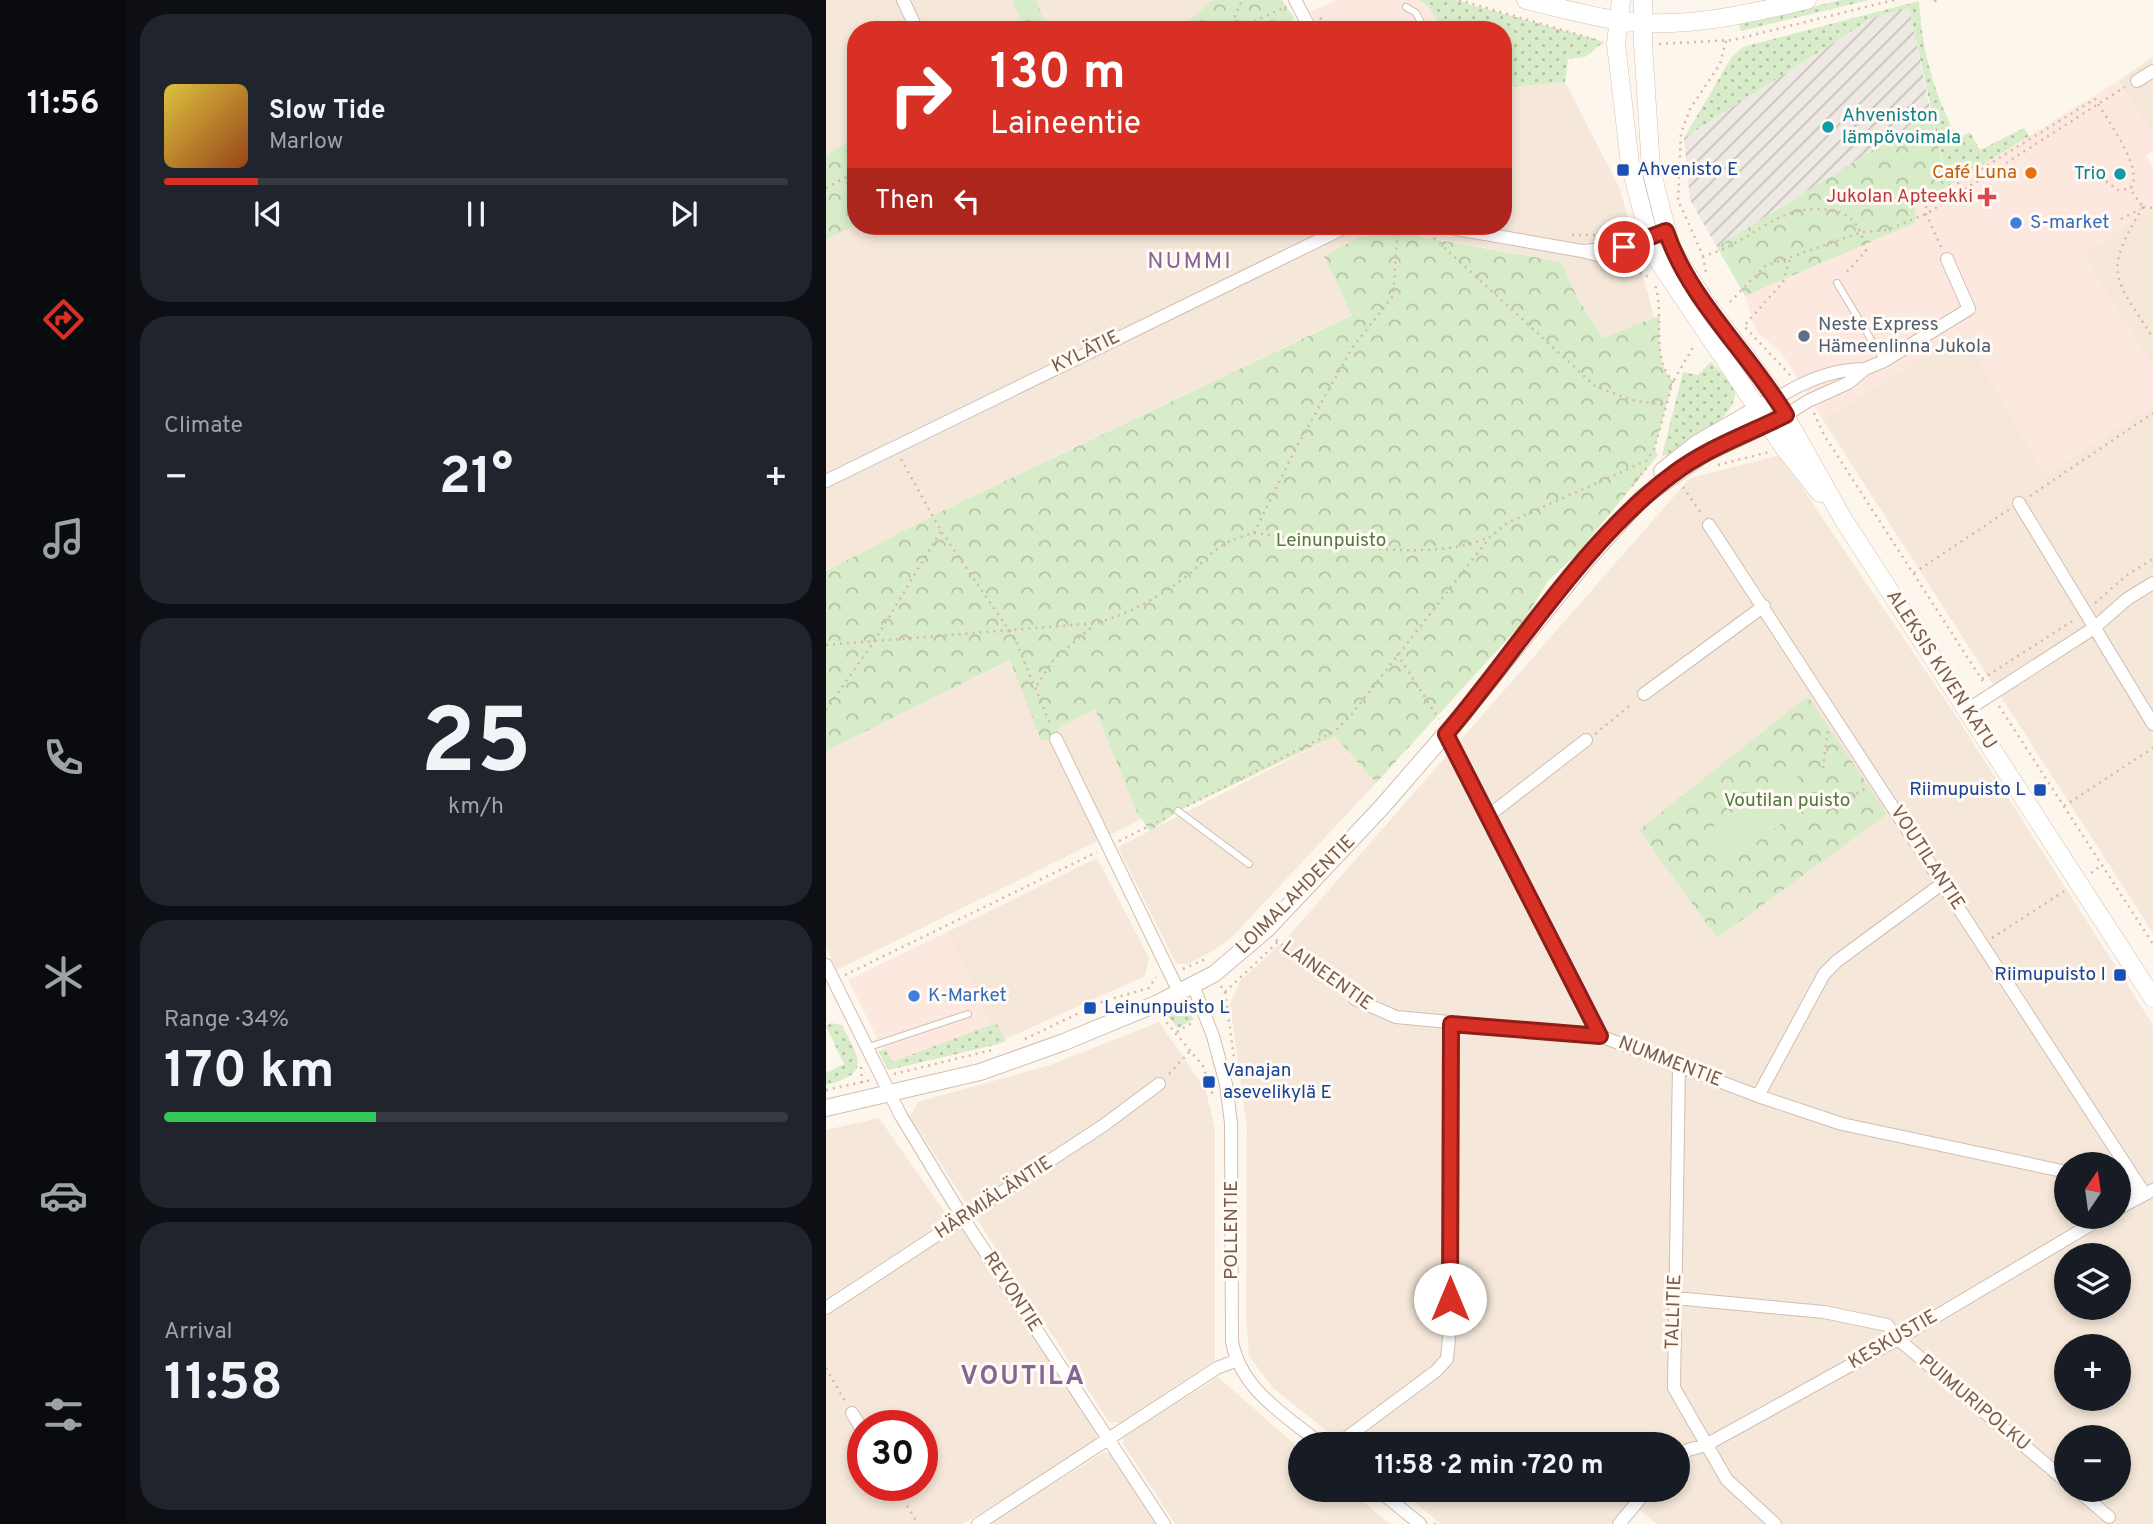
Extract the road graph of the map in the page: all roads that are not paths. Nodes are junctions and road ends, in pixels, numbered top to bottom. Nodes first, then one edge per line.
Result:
1 (903, 0) edge
2 (1526, 0) edge
3 (1621, 0) edge
4 (1643, 0) edge
5 (1807, 0) edge
6 (1291, 3) edge
7 (1406, 7) dead end
8 (913, 21) edge
9 (1304, 21) edge
10 (1420, 21) edge
11 (1617, 21) junction
12 (1643, 23) junction
13 (2153, 71) edge
14 (2137, 81) road end
15 (1330, 235) edge
16 (1490, 235) edge
17 (1669, 239) junction
18 (1651, 245) junction
19 (1947, 259) road end
20 (1837, 283) road end
21 (1884, 361) junction
22 (1865, 369) junction
23 (1776, 399) junction
24 (1758, 408) junction
25 (1786, 415) junction
26 (1768, 424) junction
27 (1792, 445) junction
28 (826, 481) edge
29 (1642, 498) junction
30 (2019, 503) road end
31 (1709, 525) dead end
32 (2153, 583) edge
33 (1765, 606) junction
34 (2094, 628) junction
35 (1644, 694) road end
36 (1967, 710) junction
37 (2153, 724) edge
38 (1448, 732) junction
39 (1056, 739) road end
40 (1586, 740) road end
41 (1178, 811) road end
42 (1488, 816) junction
43 (1249, 864) dead end
44 (1943, 883) junction
45 (826, 965) edge
46 (1186, 988) junction
47 (2153, 998) edge
48 (1355, 999) road end
49 (968, 1014) dead end
50 (1451, 1024) junction
51 (1600, 1036) junction
52 (866, 1048) junction
53 (1679, 1065) junction
54 (1159, 1084) road end
55 (888, 1094) junction
56 (1758, 1096) junction
57 (826, 1108) edge
58 (2054, 1169) edge
59 (2148, 1192) edge
60 (2132, 1201) edge
61 (963, 1218) junction
62 (2083, 1229) edge
63 (1675, 1298) junction
64 (826, 1308) edge
65 (1898, 1339) junction
66 (1235, 1361) junction
67 (1307, 1432) edge
68 (1354, 1432) edge
69 (1109, 1439) junction
70 (1706, 1445) junction
71 (1690, 1449) edge
72 (2054, 1471) edge
73 (1393, 1502) edge
74 (1637, 1502) edge
75 (2091, 1502) edge
76 (2109, 1517) dead end
77 (978, 1524) edge
78 (1164, 1524) edge
79 (1420, 1524) edge
80 (1619, 1524) edge
81 (1775, 1524) edge

1 - 8 street
2 - 11 main road
3 - 11 main road, ALEKSIS KIVEN KATU
4 - 12 main road, ALEKSIS KIVEN KATU
5 - 12 main road
6 - 9 street
7 - 10 lane
11 - 12 main road
11 - 18 main road, ALEKSIS KIVEN KATU
12 - 17 main road, ALEKSIS KIVEN KATU
13 - 14 street
15 - 28 street, KYLÄTIE
16 - 18 street
17 - 18 street
17 - 23 main road, ALEKSIS KIVEN KATU
18 - 24 main road, ALEKSIS KIVEN KATU
19 - 21 street
20 - 21 lane
21 - 22 street
22 - 23 street
22 - 25 street
23 - 24 street, LOIMALAHDENTIE
23 - 25 main road, ALEKSIS KIVEN KATU
24 - 26 main road, ALEKSIS KIVEN KATU
24 - 29 street, LOIMALAHDENTIE
25 - 26 street, LOIMALAHDENTIE
25 - 27 main road, ALEKSIS KIVEN KATU
26 - 27 main road, ALEKSIS KIVEN KATU
26 - 29 street, LOIMALAHDENTIE
27 - 36 main road, ALEKSIS KIVEN KATU
29 - 38 street, LOIMALAHDENTIE
30 - 34 street
31 - 33 street, VOUTILANTIE
32 - 34 street
33 - 35 street
33 - 44 street, VOUTILANTIE
34 - 36 street
34 - 37 street
36 - 47 main road, ALEKSIS KIVEN KATU
38 - 42 street, NUMMENTIE
38 - 46 street, LOIMALAHDENTIE
39 - 46 street, POLLENTIE
40 - 42 street
41 - 43 lane
42 - 51 street, NUMMENTIE
44 - 56 street
44 - 59 street, VOUTILANTIE
45 - 52 street, REVONTIE
46 - 55 street, LOIMALAHDENTIE
46 - 66 street, POLLENTIE
48 - 50 street, LAINEENTIE
49 - 52 lane
50 - 51 street, LAINEENTIE
50 - 68 street
51 - 53 street, NUMMENTIE
52 - 55 street, REVONTIE
53 - 56 street, NUMMENTIE
53 - 63 street, TALLITIE
54 - 61 street, HÄRMIÄLÄNTIE
55 - 57 street, LOIMALAHDENTIE
55 - 61 street, REVONTIE
56 - 58 street, NUMMENTIE
59 - 60 street
61 - 64 street, HÄRMIÄLÄNTIE
61 - 69 street, REVONTIE
62 - 65 street, KESKUSTIE
63 - 65 street, PUIMURIPOLKU
63 - 70 street, TALLITIE
65 - 70 street, KESKUSTIE
65 - 72 street, PUIMURIPOLKU
66 - 67 street
66 - 69 street
69 - 77 street
69 - 78 street, REVONTIE
70 - 71 street, KESKUSTIE
70 - 81 street, TALLITIE
73 - 79 street
74 - 80 street
75 - 76 street

